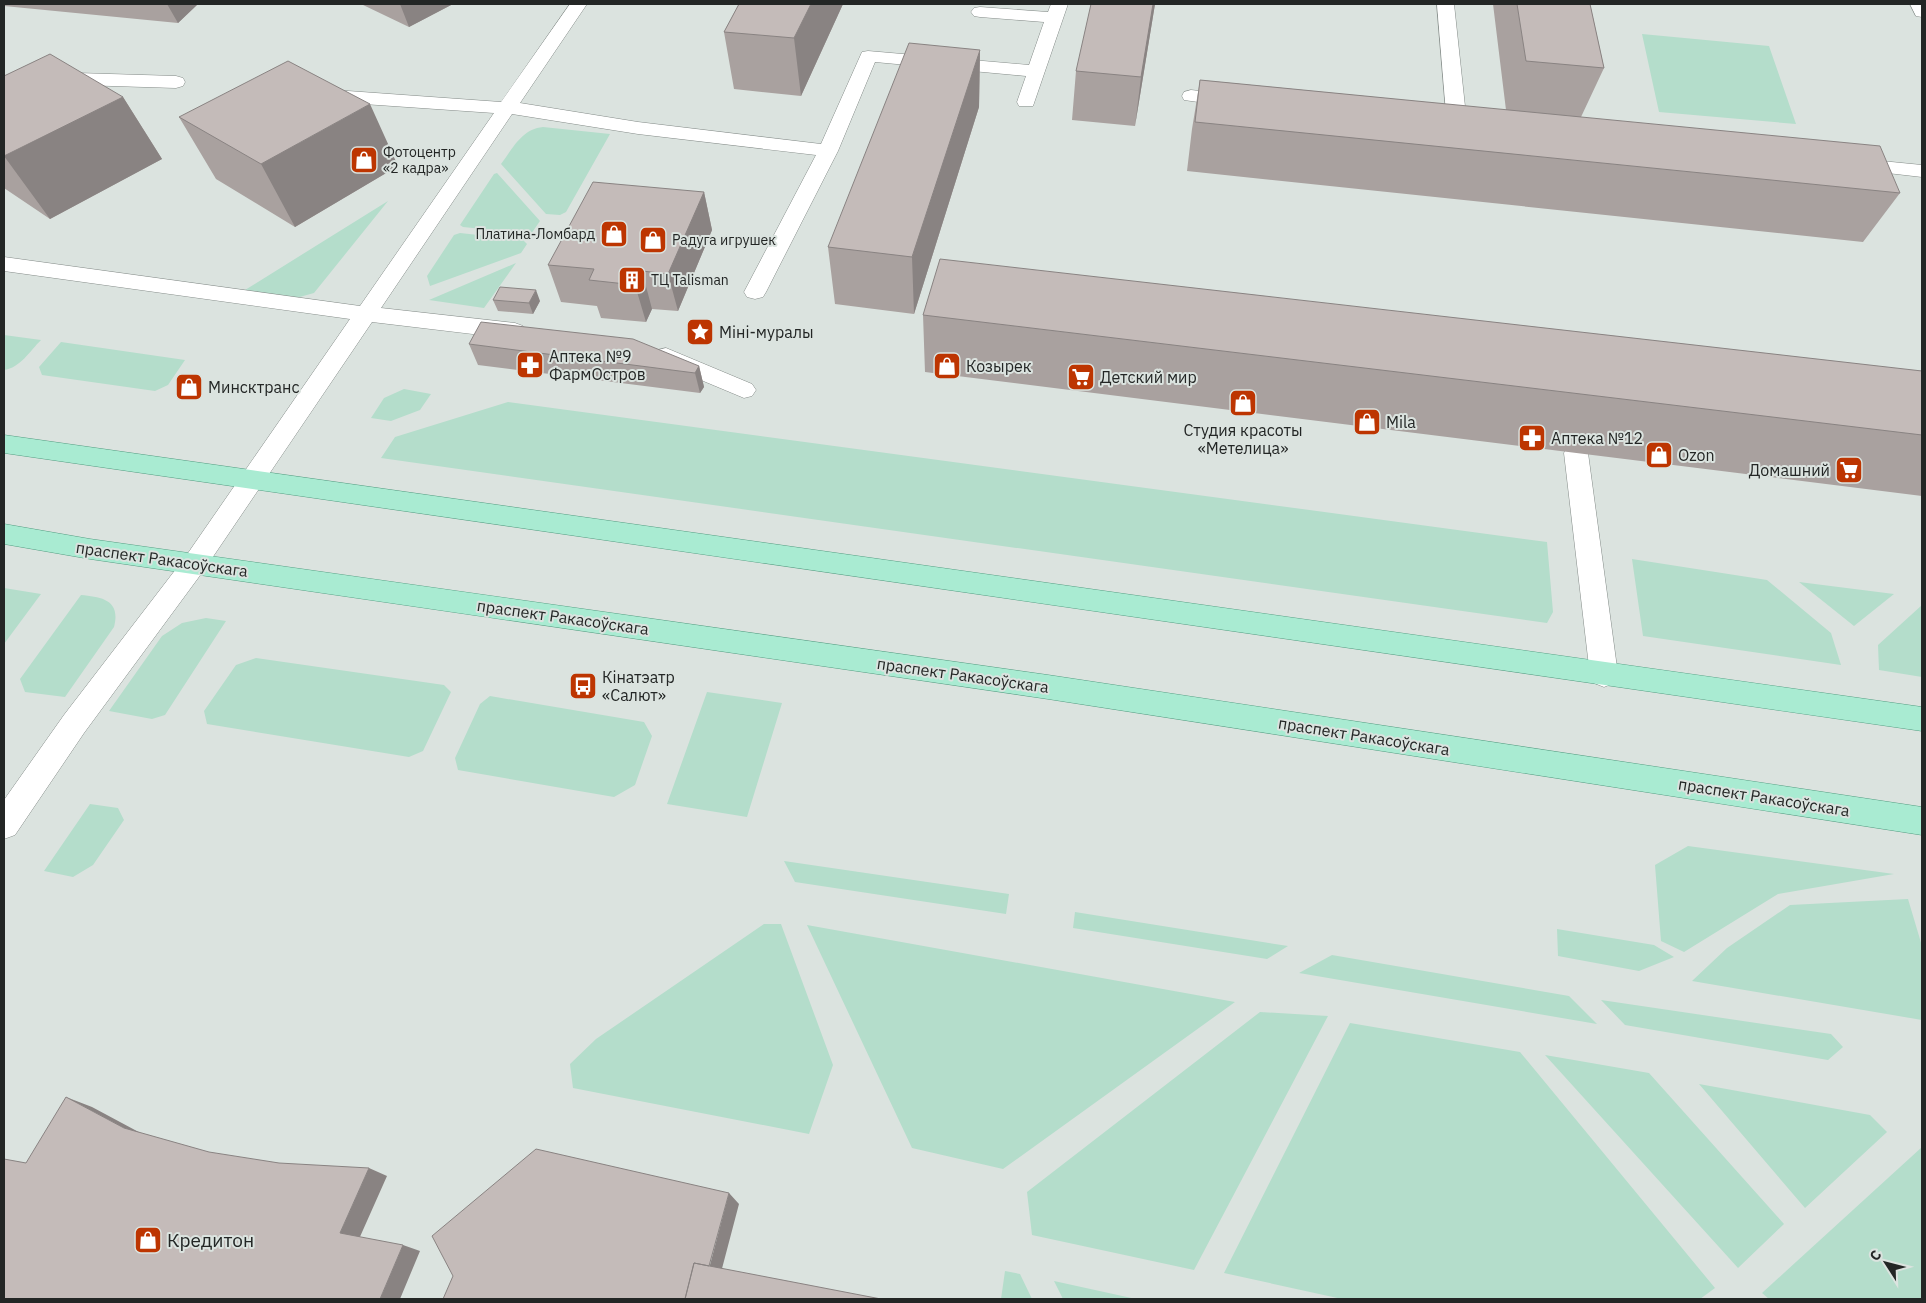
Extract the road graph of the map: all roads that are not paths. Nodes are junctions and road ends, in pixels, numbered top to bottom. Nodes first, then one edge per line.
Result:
1 (578, 4) edge
2 (1445, 4) edge
3 (1918, 4) edge
4 (1057, 11) edge
5 (980, 12) dead end
6 (1922, 12) edge
7 (1035, 71) junction
8 (176, 82) dead end
9 (305, 94) edge
10 (1191, 96) dead end
11 (1026, 102) dead end
12 (1250, 102) edge
13 (507, 108) junction
14 (4, 109) edge
15 (1438, 122) edge
16 (1458, 125) junction
17 (1477, 127) edge
18 (828, 151) junction
19 (1829, 162) edge
20 (1922, 171) edge
21 (4, 264) edge
22 (755, 292) dead end
23 (366, 314) junction
24 (535, 333) edge
25 (645, 348) edge
26 (744, 390) dead end
27 (4, 444) edge
28 (1576, 453) edge
29 (252, 480) junction
30 (4, 534) edge
31 (195, 563) junction
32 (1604, 675) junction
33 (1922, 719) edge
34 (1922, 821) edge
35 (4, 824) edge

1 - 13 lane
2 - 16 lane
3 - 6 lane
4 - 5 lane
4 - 7 lane
7 - 11 lane
7 - 18 lane
8 - 14 lane
9 - 13 lane
10 - 12 lane
13 - 18 lane
13 - 23 lane
15 - 16 lane
16 - 17 lane
18 - 22 lane
19 - 20 lane
21 - 23 lane
23 - 24 lane
23 - 29 lane
25 - 26 lane
27 - 29 main road
28 - 32 lane
29 - 31 lane
29 - 32 main road
30 - 31 main road, праспект Ракасоўскага
31 - 34 main road, праспект Ракасоўскага
31 - 35 lane
32 - 33 main road

